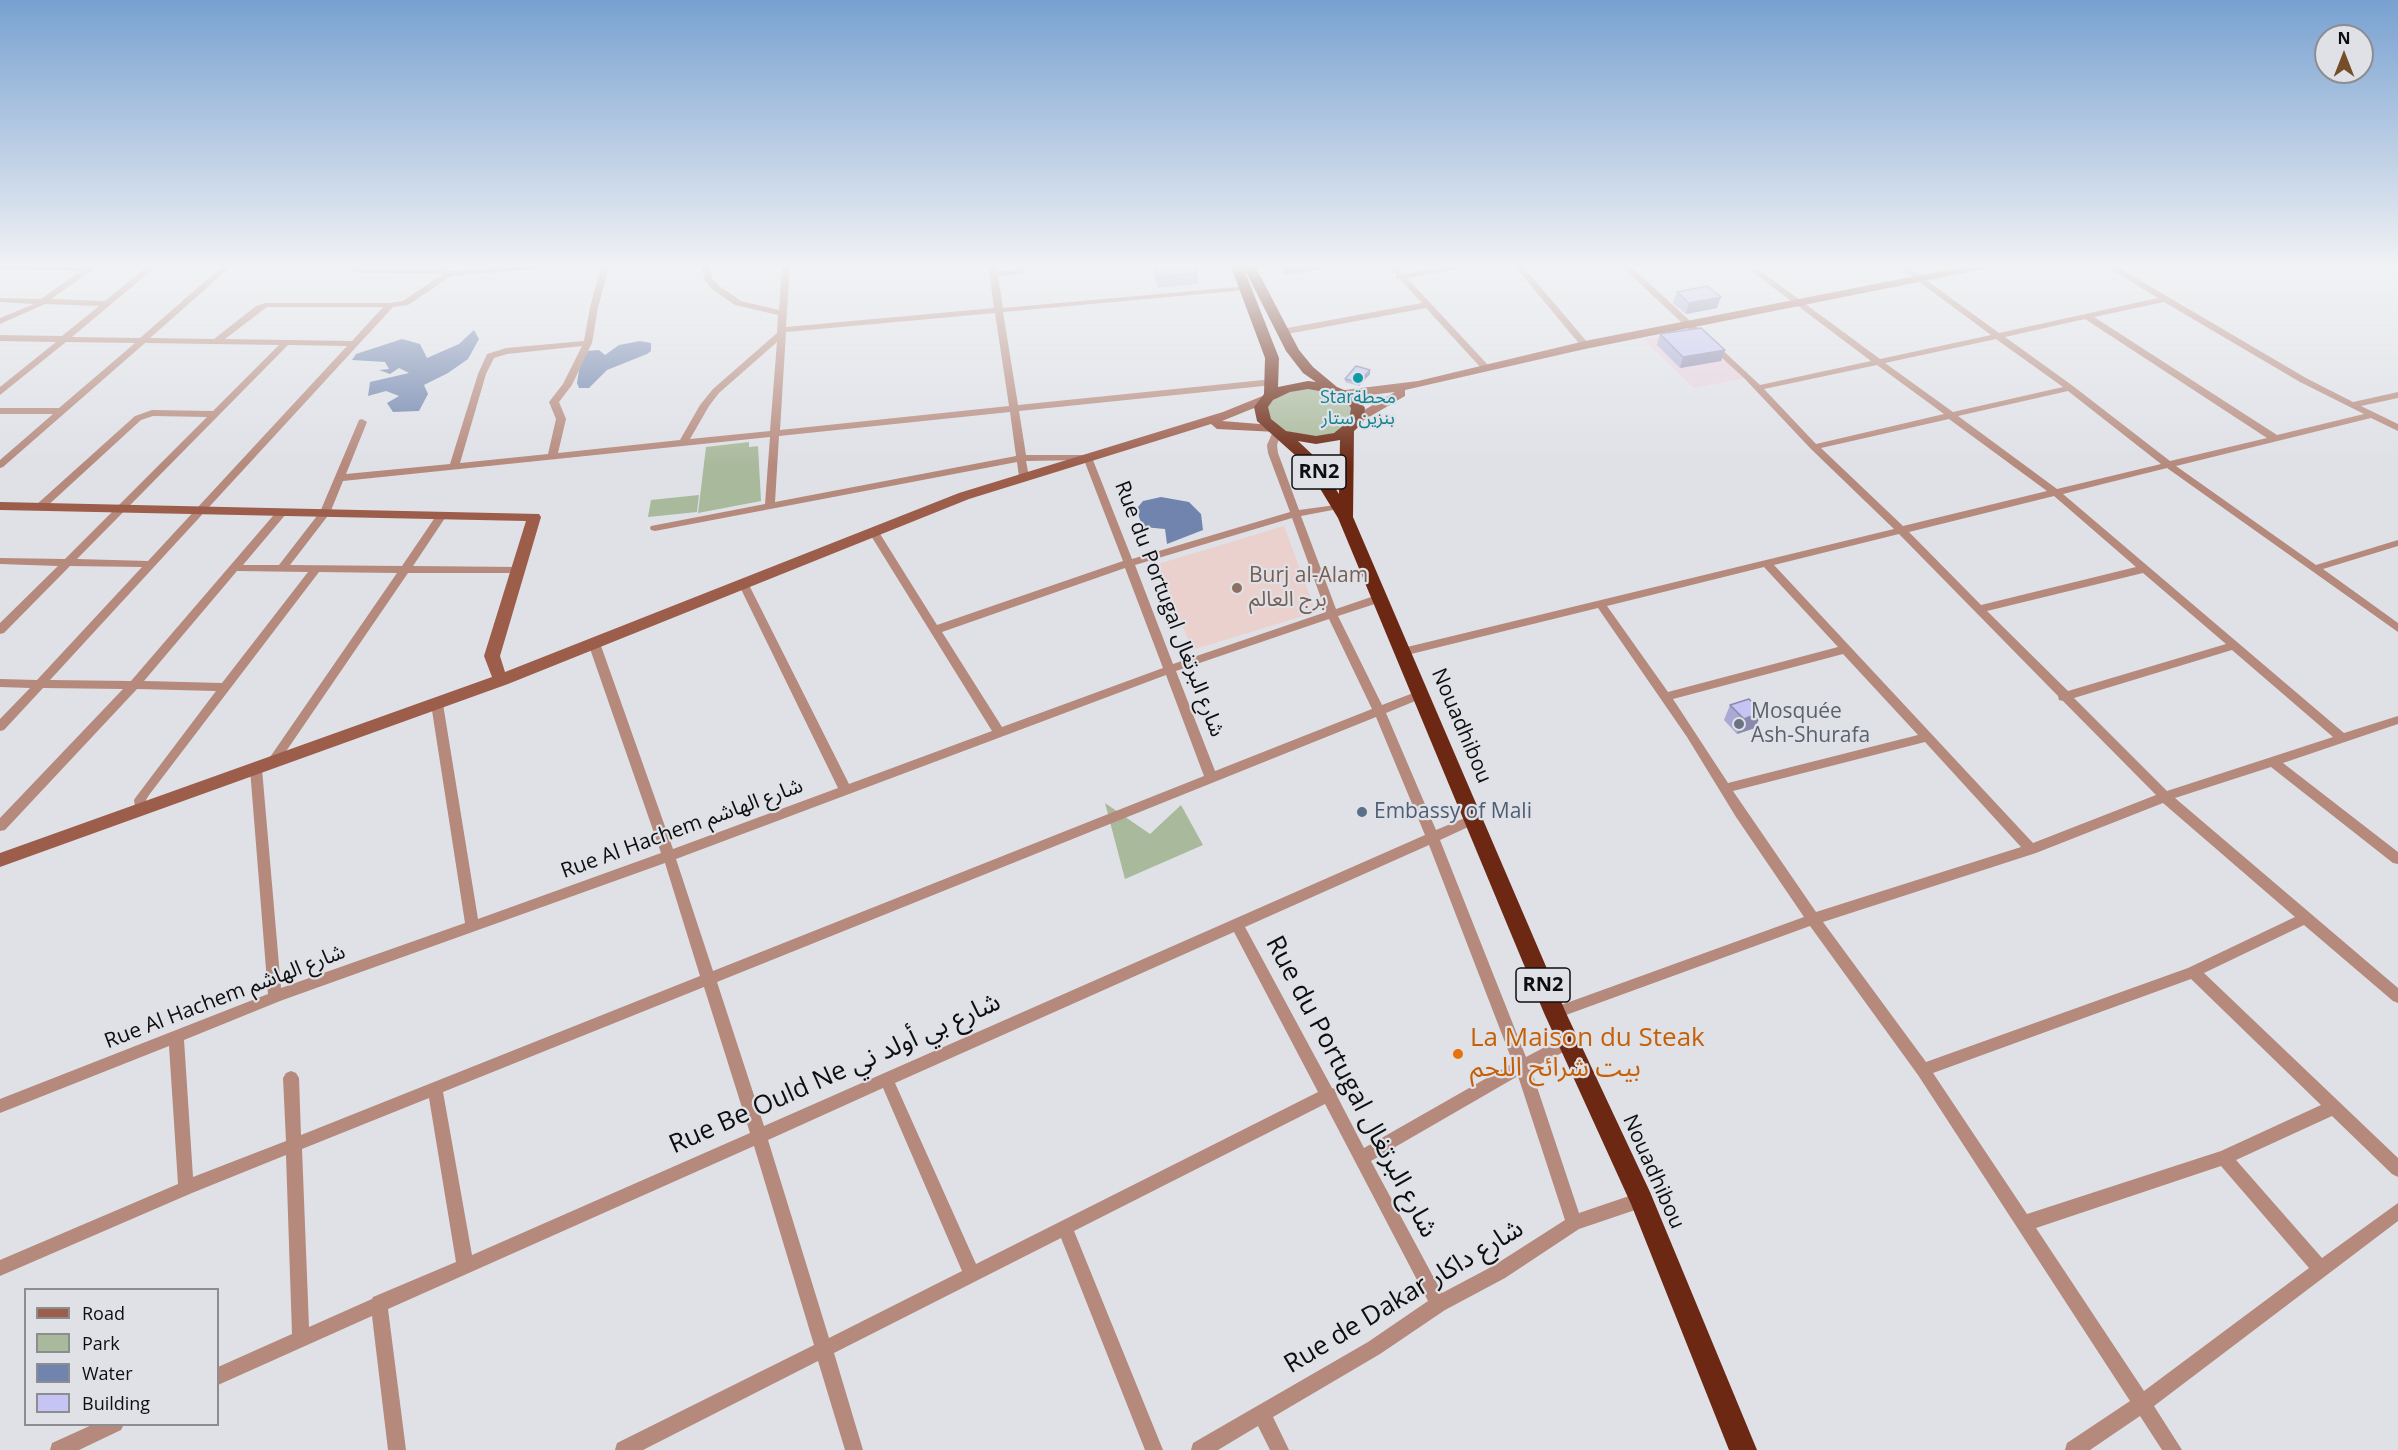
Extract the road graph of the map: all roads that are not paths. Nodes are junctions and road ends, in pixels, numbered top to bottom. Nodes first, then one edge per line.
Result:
1 (73, 332) edge
2 (152, 332) edge
3 (229, 332) edge
4 (365, 332) edge
5 (590, 332) edge
6 (782, 332) junction
7 (785, 332) edge
8 (1002, 332) edge
9 (1262, 332) edge
10 (1282, 332) edge
11 (1451, 332) edge
12 (1574, 332) edge
13 (1650, 332) edge
14 (1696, 332) edge
15 (1838, 332) edge
16 (1993, 332) edge
17 (2013, 332) edge
18 (2110, 332) edge
19 (2221, 332) edge
20 (1998, 335) junction
21 (0, 338) edge
22 (64, 339) junction
23 (142, 340) junction
24 (217, 341) junction
25 (286, 343) junction
26 (588, 343) junction
27 (354, 344) junction
28 (1585, 345) junction
29 (1881, 362) junction
30 (1486, 368) junction
31 (1418, 385) junction
32 (1757, 388) junction
33 (2070, 388) junction
34 (0, 392) edge
35 (1270, 392) junction
36 (1340, 392) junction
37 (2398, 395) edge
38 (2352, 405) junction
39 (1014, 408) junction
40 (0, 411) edge
41 (62, 411) junction
42 (214, 414) junction
43 (2372, 415) junction
44 (1952, 416) junction
45 (1359, 419) junction
46 (362, 422) dead end
47 (2398, 428) edge
48 (1174, 431) junction
49 (1277, 431) junction
50 (1347, 432) junction
51 (776, 433) junction
52 (2276, 439) junction
53 (683, 442) junction
54 (1814, 447) junction
55 (552, 456) junction
56 (1088, 457) junction
57 (1022, 459) junction
58 (2167, 464) junction
59 (0, 465) edge
60 (454, 465) junction
61 (1024, 477) junction
62 (339, 478) junction
63 (2056, 493) junction
64 (0, 506) edge
65 (770, 506) junction
66 (40, 507) junction
67 (119, 509) junction
68 (199, 510) junction
69 (282, 512) junction
70 (1343, 512) junction
71 (325, 513) junction
72 (1295, 514) junction
73 (442, 515) junction
74 (655, 528) dead end
75 (1901, 530) junction
76 (873, 531) junction
77 (2398, 543) edge
78 (0, 561) edge
79 (68, 562) junction
80 (1130, 563) junction
81 (149, 564) junction
82 (1767, 564) junction
83 (236, 568) junction
84 (281, 568) junction
85 (2316, 568) junction
86 (316, 569) junction
87 (404, 569) junction
88 (2144, 569) junction
89 (518, 570) junction
90 (743, 583) junction
91 (1380, 598) junction
92 (1601, 605) junction
93 (1979, 609) junction
94 (1332, 614) junction
95 (5, 621) edge
96 (2398, 628) edge
97 (0, 630) edge
98 (935, 630) junction
99 (594, 643) junction
100 (2233, 646) junction
101 (1846, 648) junction
102 (1403, 652) junction
103 (1171, 669) junction
104 (501, 680) junction
105 (0, 683) edge
106 (41, 684) junction
107 (134, 685) junction
108 (226, 687) junction
109 (1421, 694) junction
110 (1665, 697) junction
111 (2063, 697) junction
112 (437, 704) junction
113 (1379, 711) junction
114 (2398, 720) edge
115 (0, 727) edge
116 (999, 733) junction
117 (1928, 737) junction
118 (2342, 738) junction
119 (2272, 761) junction
120 (272, 763) junction
121 (256, 769) junction
122 (1211, 777) junction
123 (1725, 788) junction
124 (845, 789) junction
125 (2165, 797) junction
126 (141, 810) junction
127 (1474, 819) junction
128 (0, 826) edge
129 (1433, 838) junction
130 (2031, 849) junction
131 (669, 856) junction
132 (2398, 859) edge
133 (0, 860) edge
134 (2307, 917) junction
135 (1813, 919) junction
136 (1237, 924) junction
137 (472, 926) junction
138 (2193, 972) junction
139 (708, 978) junction
140 (275, 997) junction
141 (2398, 997) edge
142 (1555, 1013) junction
143 (176, 1035) junction
144 (1569, 1042) junction
145 (1522, 1066) junction
146 (1923, 1070) junction
147 (291, 1078) dead end
148 (886, 1079) junction
149 (435, 1088) junction
150 (1330, 1095) junction
151 (0, 1106) edge
152 (2334, 1107) junction
153 (759, 1136) junction
154 (293, 1146) junction
155 (1361, 1158) junction
156 (2224, 1158) junction
157 (2398, 1169) edge
158 (186, 1188) junction
159 (1641, 1200) junction
160 (2398, 1211) edge
161 (1574, 1223) junction
162 (2025, 1223) junction
163 (1065, 1229) junction
164 (465, 1265) junction
165 (0, 1268) edge
166 (2322, 1270) junction
167 (974, 1275) junction
168 (379, 1303) junction
169 (1439, 1304) junction
170 (301, 1337) junction
171 (823, 1350) junction
172 (219, 1376) edge
173 (2143, 1403) junction
174 (1262, 1414) junction
175 (113, 1426) edge
176 (59, 1450) edge
177 (397, 1450) edge
178 (624, 1450) edge
179 (854, 1450) edge
180 (1154, 1450) edge
181 (1200, 1450) edge
182 (1280, 1450) edge
183 (1743, 1450) edge
184 (2074, 1450) edge
185 (2173, 1450) edge

1 - 22 street
2 - 23 street
3 - 24 street
4 - 27 street
5 - 26 street
6 - 7 street
6 - 51 street
6 - 53 street
8 - 39 street
9 - 35 highway
10 - 36 highway
11 - 30 street
12 - 28 street
13 - 28 street
14 - 32 street
15 - 29 street
16 - 20 street
17 - 20 street
18 - 52 street
19 - 38 street
20 - 29 street
20 - 33 street
21 - 22 street
22 - 23 street
22 - 34 street
23 - 24 street
23 - 41 street
24 - 25 street
25 - 27 street
25 - 42 street
26 - 55 street
26 - 60 street
27 - 68 street
28 - 30 street
29 - 32 street
29 - 44 street
30 - 31 street
31 - 36 street
31 - 45 street
32 - 54 street
33 - 44 street
33 - 58 street
35 - 36 highway
35 - 39 street
35 - 48 street
35 - 49 highway
36 - 45 highway
37 - 38 street
38 - 43 street
39 - 51 street
39 - 57 street
40 - 41 street
41 - 59 street
42 - 66 street
42 - 67 street
43 - 47 street
43 - 52 street
44 - 54 street
44 - 63 street
45 - 50 highway
46 - 62 street
48 - 49 street
48 - 56 street
49 - 50 highway
49 - 70 highway, Nouadhibou / RN2
49 - 72 street
50 - 70 highway, Nouadhibou / RN2
51 - 53 street
51 - 65 street
52 - 58 street
53 - 55 street
54 - 75 street
55 - 60 street
56 - 57 street
56 - 61 street
56 - 80 street, Rue du Portugal شارع البرتغال
57 - 61 street
57 - 65 street
58 - 63 street
58 - 85 street
60 - 62 street
61 - 76 street
62 - 71 street
63 - 75 street
63 - 88 street
64 - 66 street
65 - 74 street
66 - 67 street
67 - 68 street
67 - 79 street
68 - 69 street
68 - 81 street
69 - 71 street
69 - 83 street
70 - 72 street
70 - 91 highway, Nouadhibou / RN2
71 - 73 street
71 - 84 street
72 - 80 street
72 - 94 street
73 - 87 street
73 - 89 street
75 - 82 street
75 - 93 street
76 - 90 street
76 - 98 street
77 - 85 street
78 - 79 street
79 - 81 street
79 - 95 street
80 - 98 street
80 - 103 street, Rue du Portugal شارع البرتغال
81 - 106 street
82 - 92 street
82 - 101 street
83 - 84 street
83 - 107 street
84 - 86 street
85 - 96 street
86 - 87 street
86 - 108 street
87 - 89 street
87 - 120 street
88 - 93 street
88 - 100 street
89 - 104 street
90 - 99 street
90 - 124 street
91 - 94 street, Rue Al Hachem شارع الهاشم
91 - 102 highway, Nouadhibou / RN2
92 - 102 street
92 - 110 street
93 - 111 street
94 - 103 street, Rue Al Hachem شارع الهاشم
94 - 113 street
95 - 97 street
98 - 116 street
99 - 104 street
99 - 131 street
100 - 111 street
100 - 118 street
101 - 110 street
101 - 117 street
102 - 109 highway, Nouadhibou / RN2
103 - 116 street, Rue Al Hachem شارع الهاشم
103 - 122 street, Rue du Portugal شارع البرتغال
104 - 112 street
105 - 106 street
106 - 107 street
106 - 115 street
107 - 108 street
107 - 128 street
108 - 126 street
109 - 113 street
109 - 127 highway, Nouadhibou / RN2
110 - 123 street
111 - 125 street
112 - 120 street
112 - 137 street
113 - 122 street
113 - 129 street
114 - 118 street
116 - 124 street, Rue Al Hachem شارع الهاشم
117 - 123 street
117 - 130 street
118 - 119 street
119 - 125 street
119 - 132 street
120 - 121 street
121 - 126 street
121 - 140 street
122 - 139 street
123 - 135 street
124 - 131 street, Rue Al Hachem شارع الهاشم
125 - 130 street
125 - 134 street
126 - 133 street
127 - 129 street, Rue Be Ould Ne شارع بي أولد ني
127 - 142 highway, Nouadhibou / RN2
129 - 136 street, Rue Be Ould Ne شارع بي أولد ني
129 - 145 street
130 - 135 street
131 - 137 street, Rue Al Hachem شارع الهاشم
131 - 139 street
134 - 138 street
134 - 141 street
135 - 142 street
135 - 146 street
136 - 148 street, Rue Be Ould Ne شارع بي أولد ني
136 - 150 street, Rue du Portugal شارع البرتغال
137 - 140 street, Rue Al Hachem شارع الهاشم
138 - 146 street
138 - 152 street
139 - 149 street
139 - 153 street
140 - 143 street, Rue Al Hachem شارع الهاشم
142 - 144 highway, Nouadhibou / RN2
143 - 151 street, Rue Al Hachem شارع الهاشم
143 - 158 street
144 - 145 street
144 - 159 highway, Nouadhibou / RN2
145 - 155 street
145 - 161 street
146 - 162 street
147 - 154 street
148 - 153 street, Rue Be Ould Ne شارع بي أولد ني
148 - 167 street
149 - 154 street
149 - 164 street
150 - 155 street, Rue du Portugal شارع البرتغال
150 - 163 street
152 - 156 street
152 - 157 street
153 - 164 street, Rue Be Ould Ne شارع بي أولد ني
153 - 171 street
154 - 158 street
154 - 170 street
155 - 169 street, Rue du Portugal شارع البرتغال
156 - 162 street
156 - 166 street
158 - 165 street
159 - 161 street, Rue de Dakar شارع داكار
159 - 183 highway, Nouadhibou / RN2
160 - 166 street
161 - 169 street, Rue de Dakar شارع داكار
162 - 173 street
163 - 167 street
163 - 180 street
164 - 168 street, Rue Be Ould Ne شارع بي أولد ني
166 - 173 street
167 - 171 street
168 - 170 street, Rue Be Ould Ne شارع بي أولد ني
168 - 177 street
169 - 174 street, Rue de Dakar شارع داكار
170 - 172 street, Rue Be Ould Ne شارع بي أولد ني
171 - 178 street
171 - 179 street
173 - 184 street
173 - 185 street
174 - 181 street, Rue de Dakar شارع داكار
174 - 182 street
175 - 176 street

